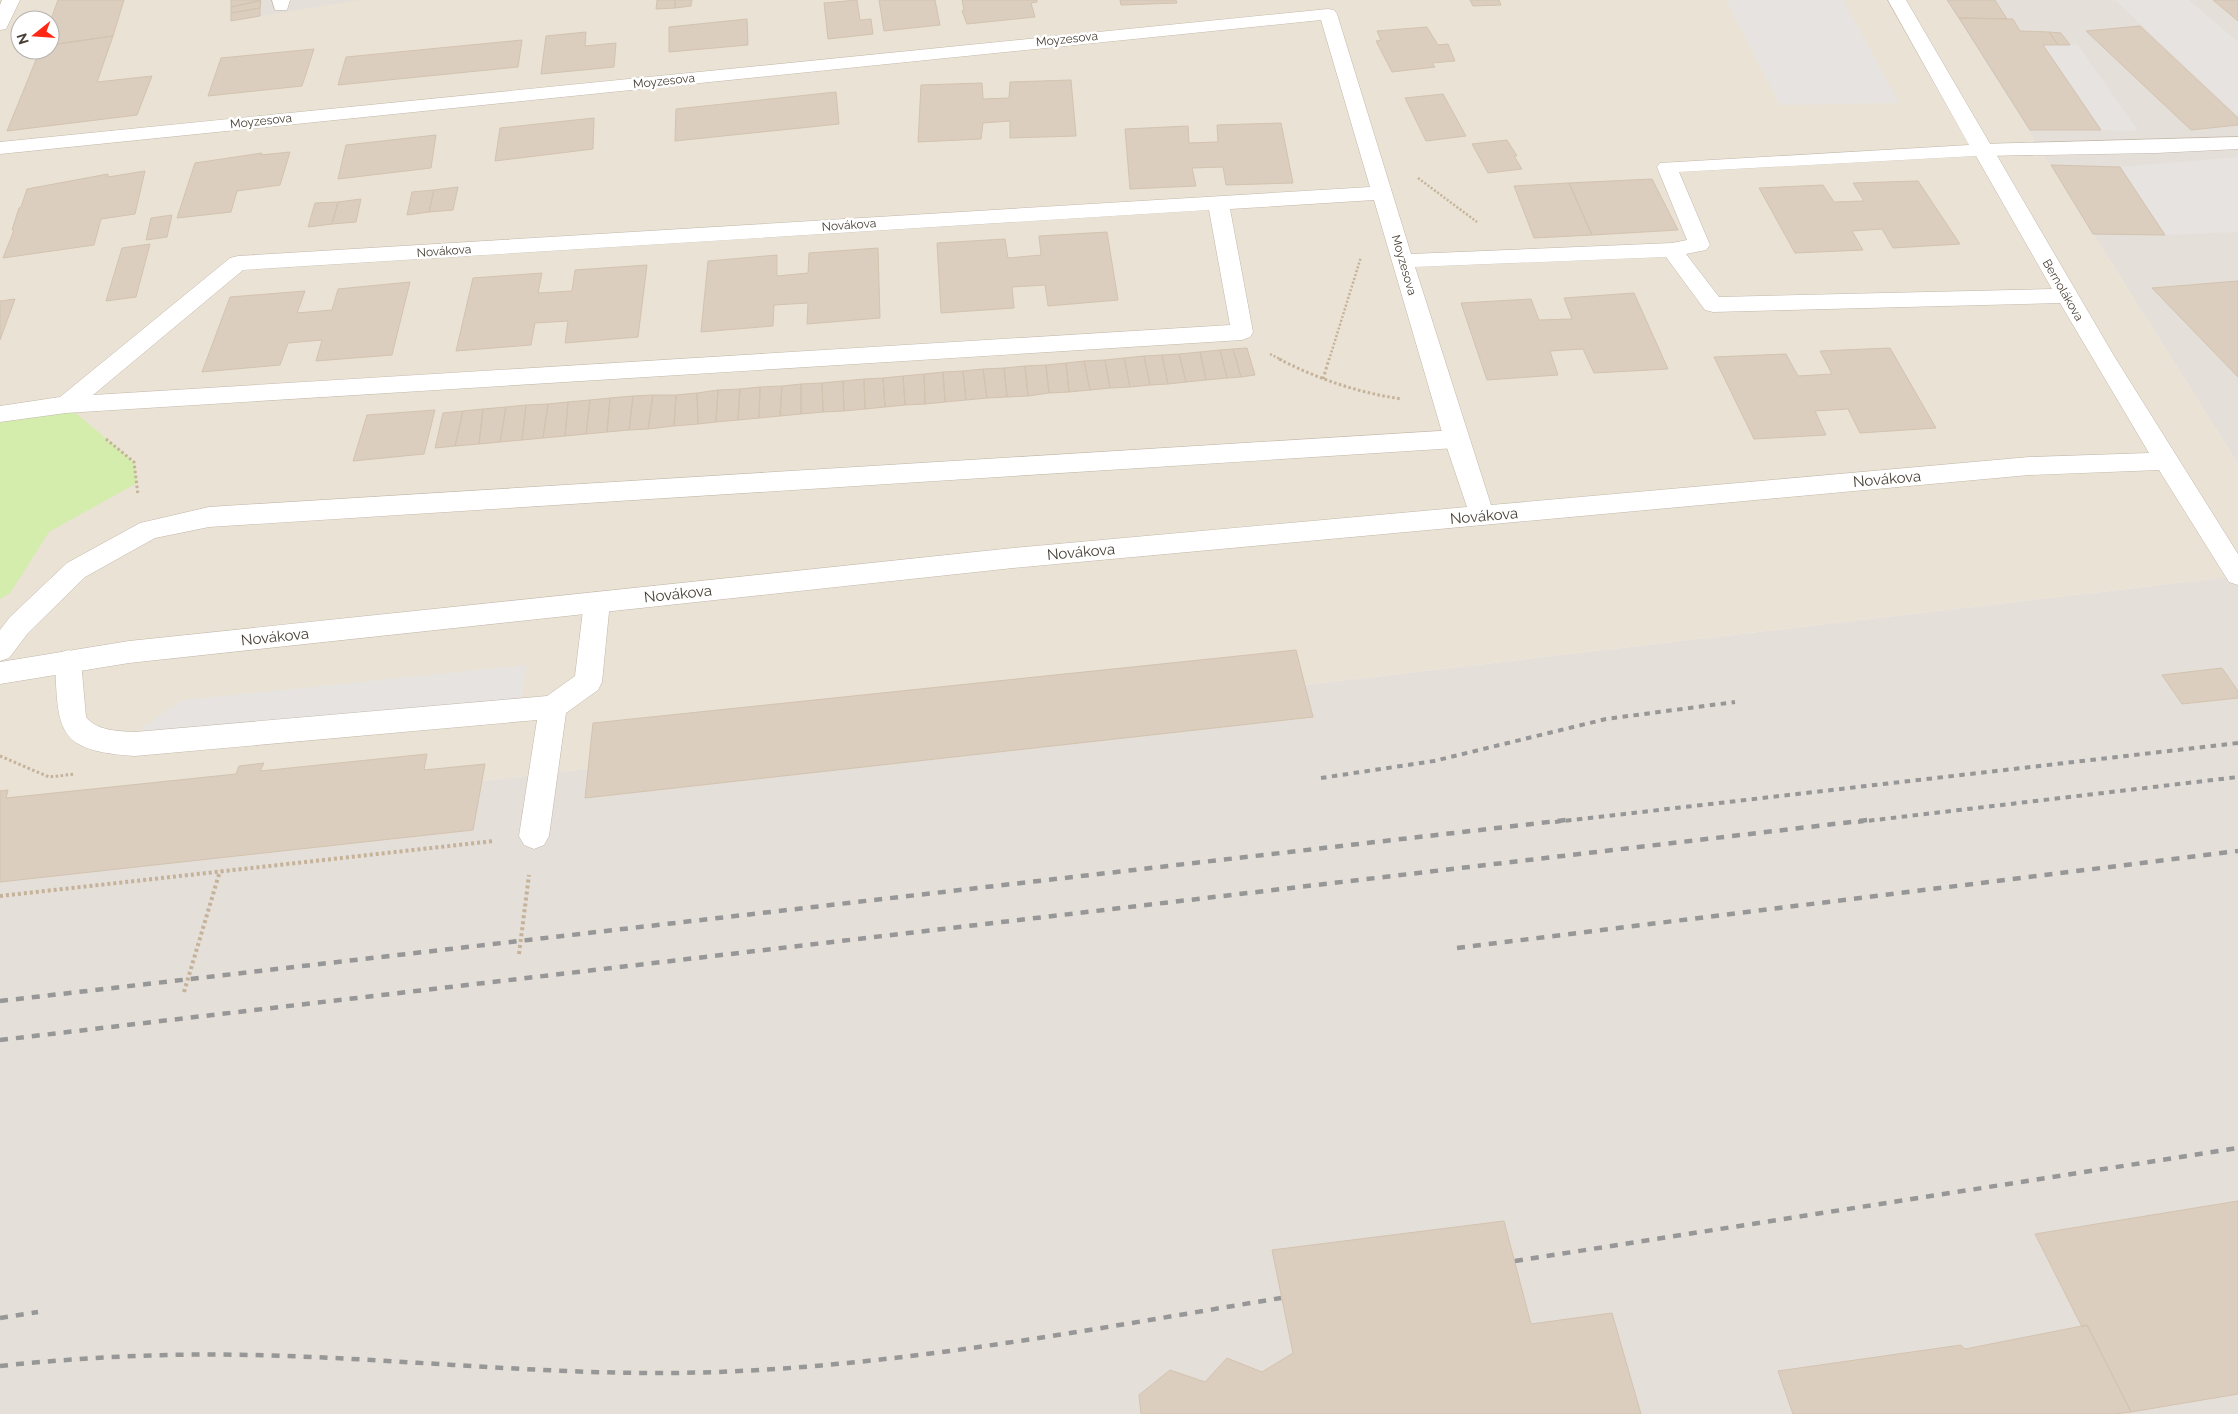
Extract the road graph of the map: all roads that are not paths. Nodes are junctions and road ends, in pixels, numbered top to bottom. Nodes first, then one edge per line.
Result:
1 (11, 0) edge
2 (1897, 0) edge
3 (1326, 7) edge
4 (0, 25) edge
5 (2238, 143) edge
6 (0, 148) edge
7 (1982, 150) junction
8 (1382, 193) junction
9 (1218, 202) junction
10 (1672, 250) junction
11 (1403, 261) junction
12 (2066, 296) junction
13 (66, 405) junction
14 (0, 414) edge
15 (1456, 439) junction
16 (2164, 461) junction
17 (1482, 516) junction
18 (2238, 575) edge
19 (597, 602) junction
20 (0, 650) edge
21 (68, 661) junction
22 (0, 673) edge
23 (553, 707) junction
24 (534, 836) road end

1 - 4 street
2 - 7 street, Bernolákova
3 - 6 street, Moyzesova
3 - 8 street, Moyzesova
5 - 7 street
7 - 10 street
7 - 12 street, Bernolákova
8 - 9 street, Novákova
8 - 11 street, Moyzesova
9 - 13 street, Novákova
9 - 13 street
10 - 11 street
10 - 12 street
11 - 15 street, Moyzesova
12 - 16 street, Bernolákova
13 - 14 street
15 - 17 street, Moyzesova
15 - 20 street
16 - 17 street, Novákova
16 - 18 street, Bernolákova
17 - 19 street, Novákova
19 - 21 street, Novákova
19 - 23 street
21 - 22 street, Novákova
21 - 23 street
23 - 24 street

